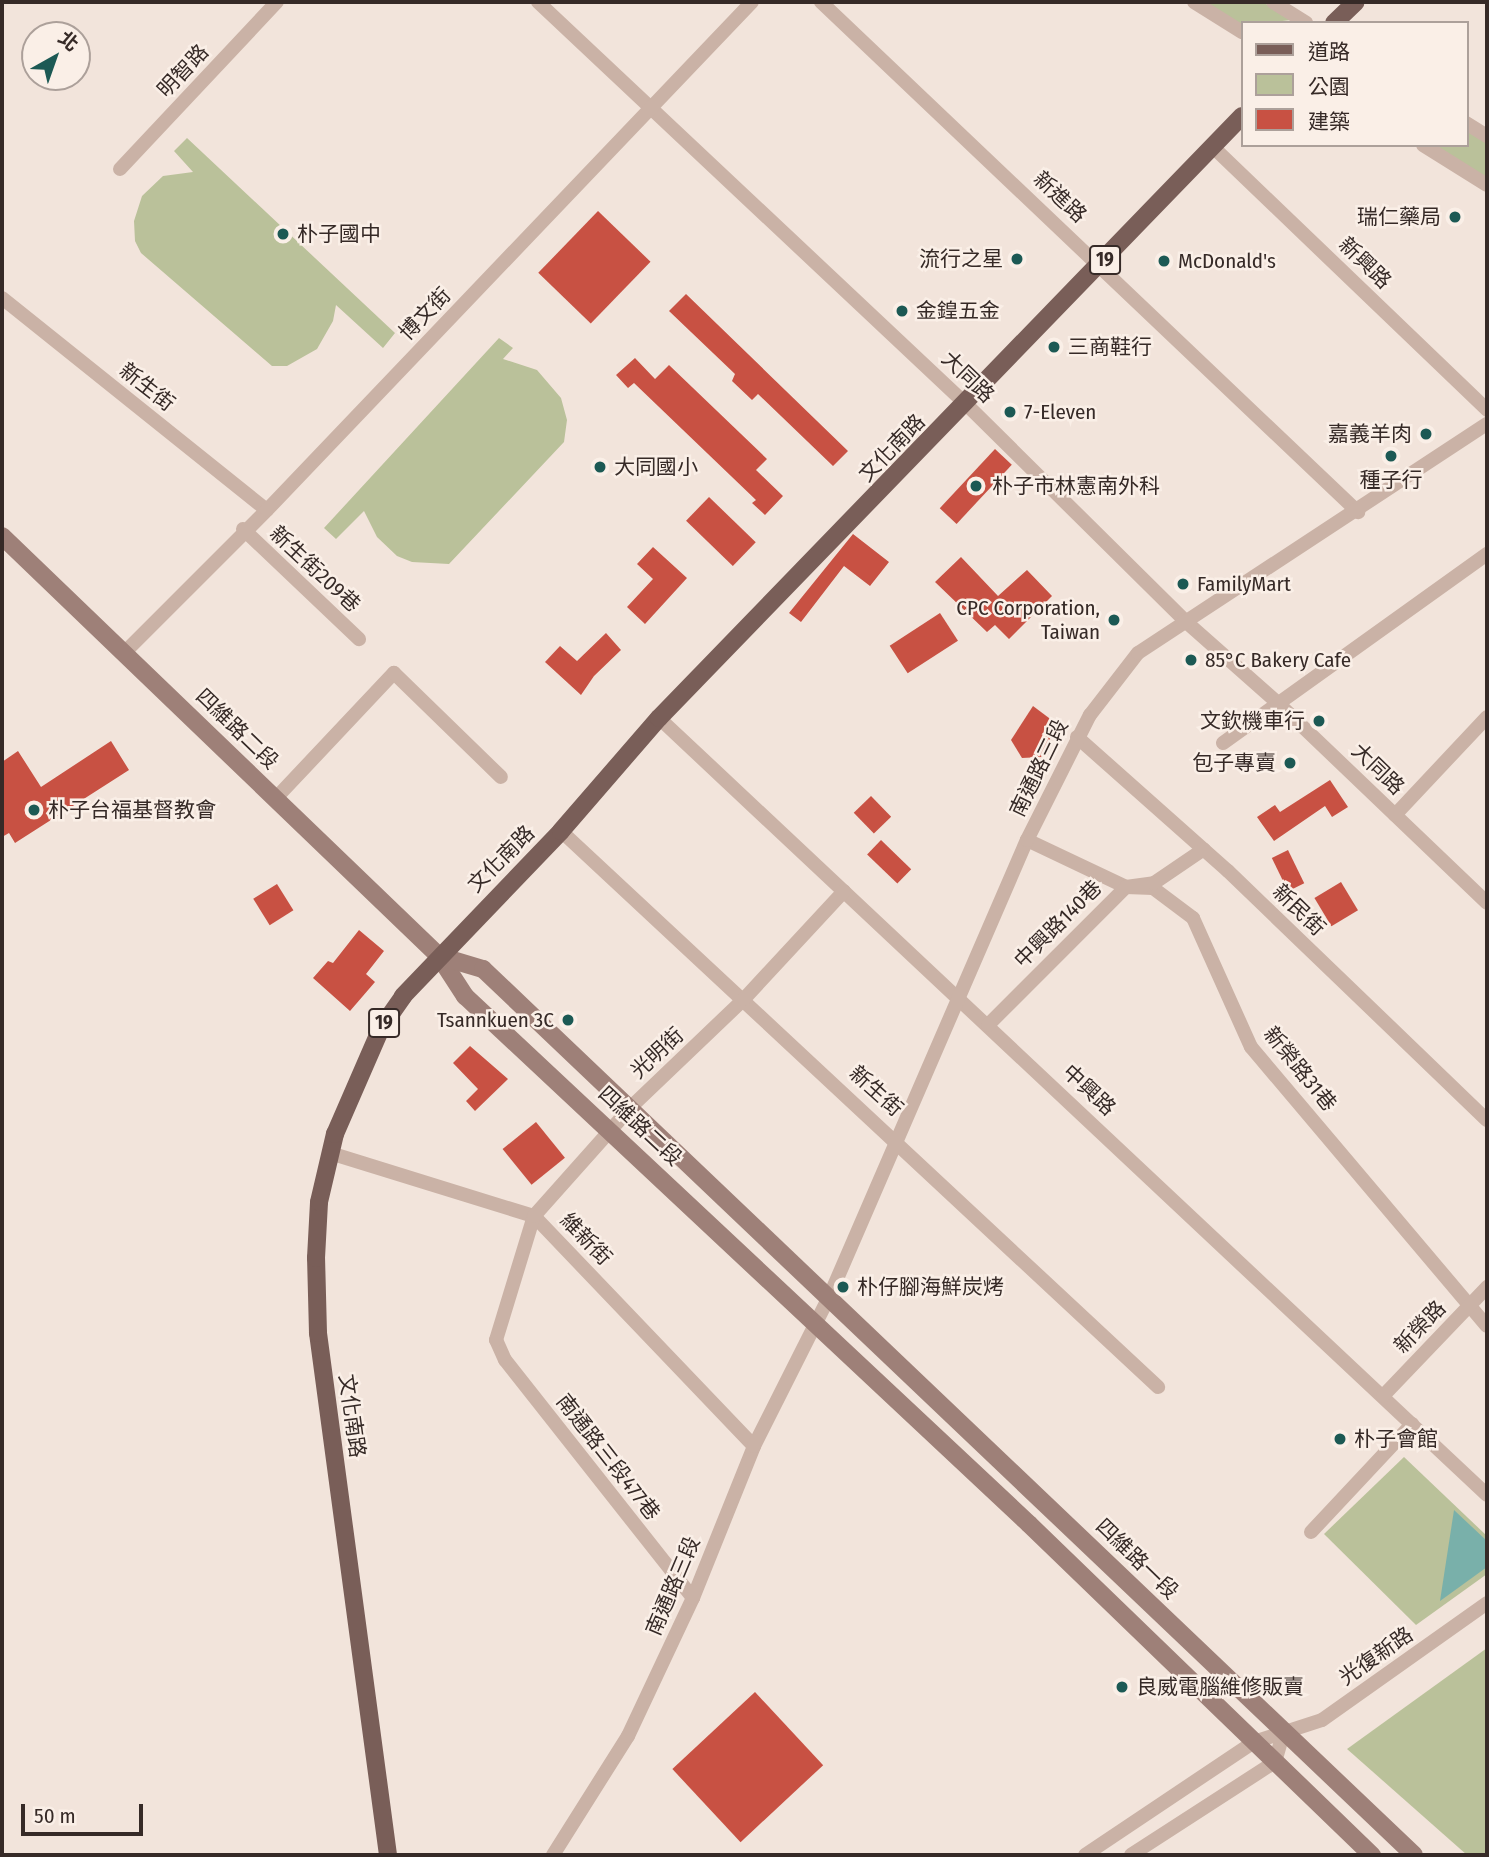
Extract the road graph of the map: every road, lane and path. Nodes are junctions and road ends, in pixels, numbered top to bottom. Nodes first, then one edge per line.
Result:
1 (276, 2) edge
2 (538, 2) edge
3 (752, 2) edge
4 (821, 2) edge
5 (1194, 2) edge
6 (1273, 2) edge
7 (1356, 2) edge
8 (1303, 21) edge
9 (1336, 21) edge
10 (1240, 31) edge
11 (651, 108) junction
12 (1240, 118) edge
13 (1468, 124) edge
14 (1487, 136) edge
15 (1213, 147) junction
16 (1426, 147) edge
17 (120, 169) dead end
18 (1487, 186) edge
19 (1101, 264) junction
20 (2, 298) edge
21 (967, 405) junction
22 (1487, 410) edge
23 (1487, 424) edge
24 (267, 510) junction
25 (1358, 512) junction
26 (243, 529) junction
27 (2, 536) edge
28 (1487, 554) edge
29 (1184, 620) junction
30 (359, 639) dead end
31 (124, 652) junction
32 (1280, 705) junction
33 (659, 718) junction
34 (1487, 718) edge
35 (1077, 737) junction
36 (1223, 743) dead end
37 (501, 777) dead end
38 (276, 798) junction
39 (1395, 815) junction
40 (561, 831) junction
41 (1027, 840) junction
42 (1204, 849) junction
43 (1126, 887) junction
44 (844, 891) junction
45 (1487, 903) edge
46 (439, 956) junction
47 (958, 995) junction
48 (744, 999) junction
49 (988, 1025) junction
50 (631, 1107) junction
51 (1487, 1120) edge
52 (611, 1129) junction
53 (896, 1139) junction
54 (330, 1153) junction
55 (534, 1216) junction
56 (1487, 1287) edge
57 (830, 1295) junction
58 (1468, 1307) junction
59 (816, 1324) junction
60 (1487, 1326) edge
61 (496, 1340) joint
62 (1158, 1387) dead end
63 (1382, 1396) junction
64 (1412, 1424) junction
65 (754, 1447) junction
66 (1487, 1495) edge
67 (1311, 1532) dead end
68 (693, 1598) junction
69 (1487, 1603) edge
70 (1284, 1731) junction
71 (1254, 1742) junction
72 (1275, 1762) junction
73 (387, 1855) edge
74 (553, 1855) edge
75 (1085, 1855) edge
76 (1131, 1855) edge
77 (1372, 1855) edge
78 (1413, 1855) edge

1 - 17 street, 明智路
2 - 11 street, 大同路
3 - 11 street, 博文街
4 - 19 street, 新進路
5 - 10 street
6 - 8 street
7 - 9 main road
11 - 21 street, 大同路
11 - 24 street, 博文街
12 - 15 main road, 文化南路 / 19
13 - 14 street
15 - 19 main road, 文化南路 / 19
15 - 22 street, 新興路
16 - 18 street
19 - 21 main road, 文化南路 / 19
19 - 25 street, 新進路
20 - 24 street, 新生街
21 - 29 street, 大同路
21 - 33 main road, 文化南路 / 19
23 - 25 street, 南通路三段
24 - 26 street, 博文街
25 - 29 street, 南通路三段
26 - 30 street, 新生街209巷
26 - 31 street, 博文街
27 - 31 street, 四維路二段
28 - 32 street
29 - 32 street, 大同路
29 - 35 street, 南通路三段
31 - 38 street, 四維路二段
32 - 36 street
32 - 39 street, 大同路
33 - 40 main road, 文化南路 / 19
33 - 44 street, 中興路
34 - 39 street
35 - 41 street, 南通路三段
35 - 42 street, 新民街
37 - 38 street
38 - 46 street, 四維路二段
39 - 45 street, 大同路
40 - 46 main road, 文化南路 / 19
40 - 48 street, 新生街
41 - 43 street, 新榮路31巷
41 - 47 street, 南通路三段
42 - 43 street, 中興路140巷
42 - 51 street, 新民街
43 - 49 street, 中興路140巷
43 - 58 street, 新榮路31巷
44 - 47 street, 中興路
44 - 48 street, 光明街
46 - 50 street, 四維路二段
46 - 52 street, 四維路二段
46 - 54 main road, 文化南路 / 19
47 - 49 street, 中興路
47 - 53 street, 南通路三段
48 - 50 street, 光明街
48 - 53 street, 新生街
49 - 63 street, 中興路
50 - 52 street, 光明街
50 - 57 street, 四維路二段
52 - 55 street, 光明街
52 - 59 street, 四維路二段
53 - 57 street, 南通路三段
53 - 62 street, 新生街
54 - 55 street, 維新街
54 - 73 main road, 文化南路 / 19
55 - 61 street, 光明街
55 - 65 street, 維新街
56 - 58 street, 新榮路
57 - 59 street, 南通路三段
57 - 70 street, 四維路一段
58 - 60 street, 新榮路31巷
58 - 63 street, 新榮路
59 - 65 street, 南通路三段
59 - 71 street
61 - 68 street, 南通路三段477巷
63 - 64 street, 中興路
64 - 66 street, 中興路
64 - 67 street
65 - 68 street, 南通路三段
68 - 74 street, 南通路三段
69 - 70 street, 光復新路
70 - 71 street, 光復新路
70 - 72 street
70 - 78 street, 四維路一段
71 - 72 street
71 - 75 street, 光復新路
72 - 76 street
72 - 77 street

